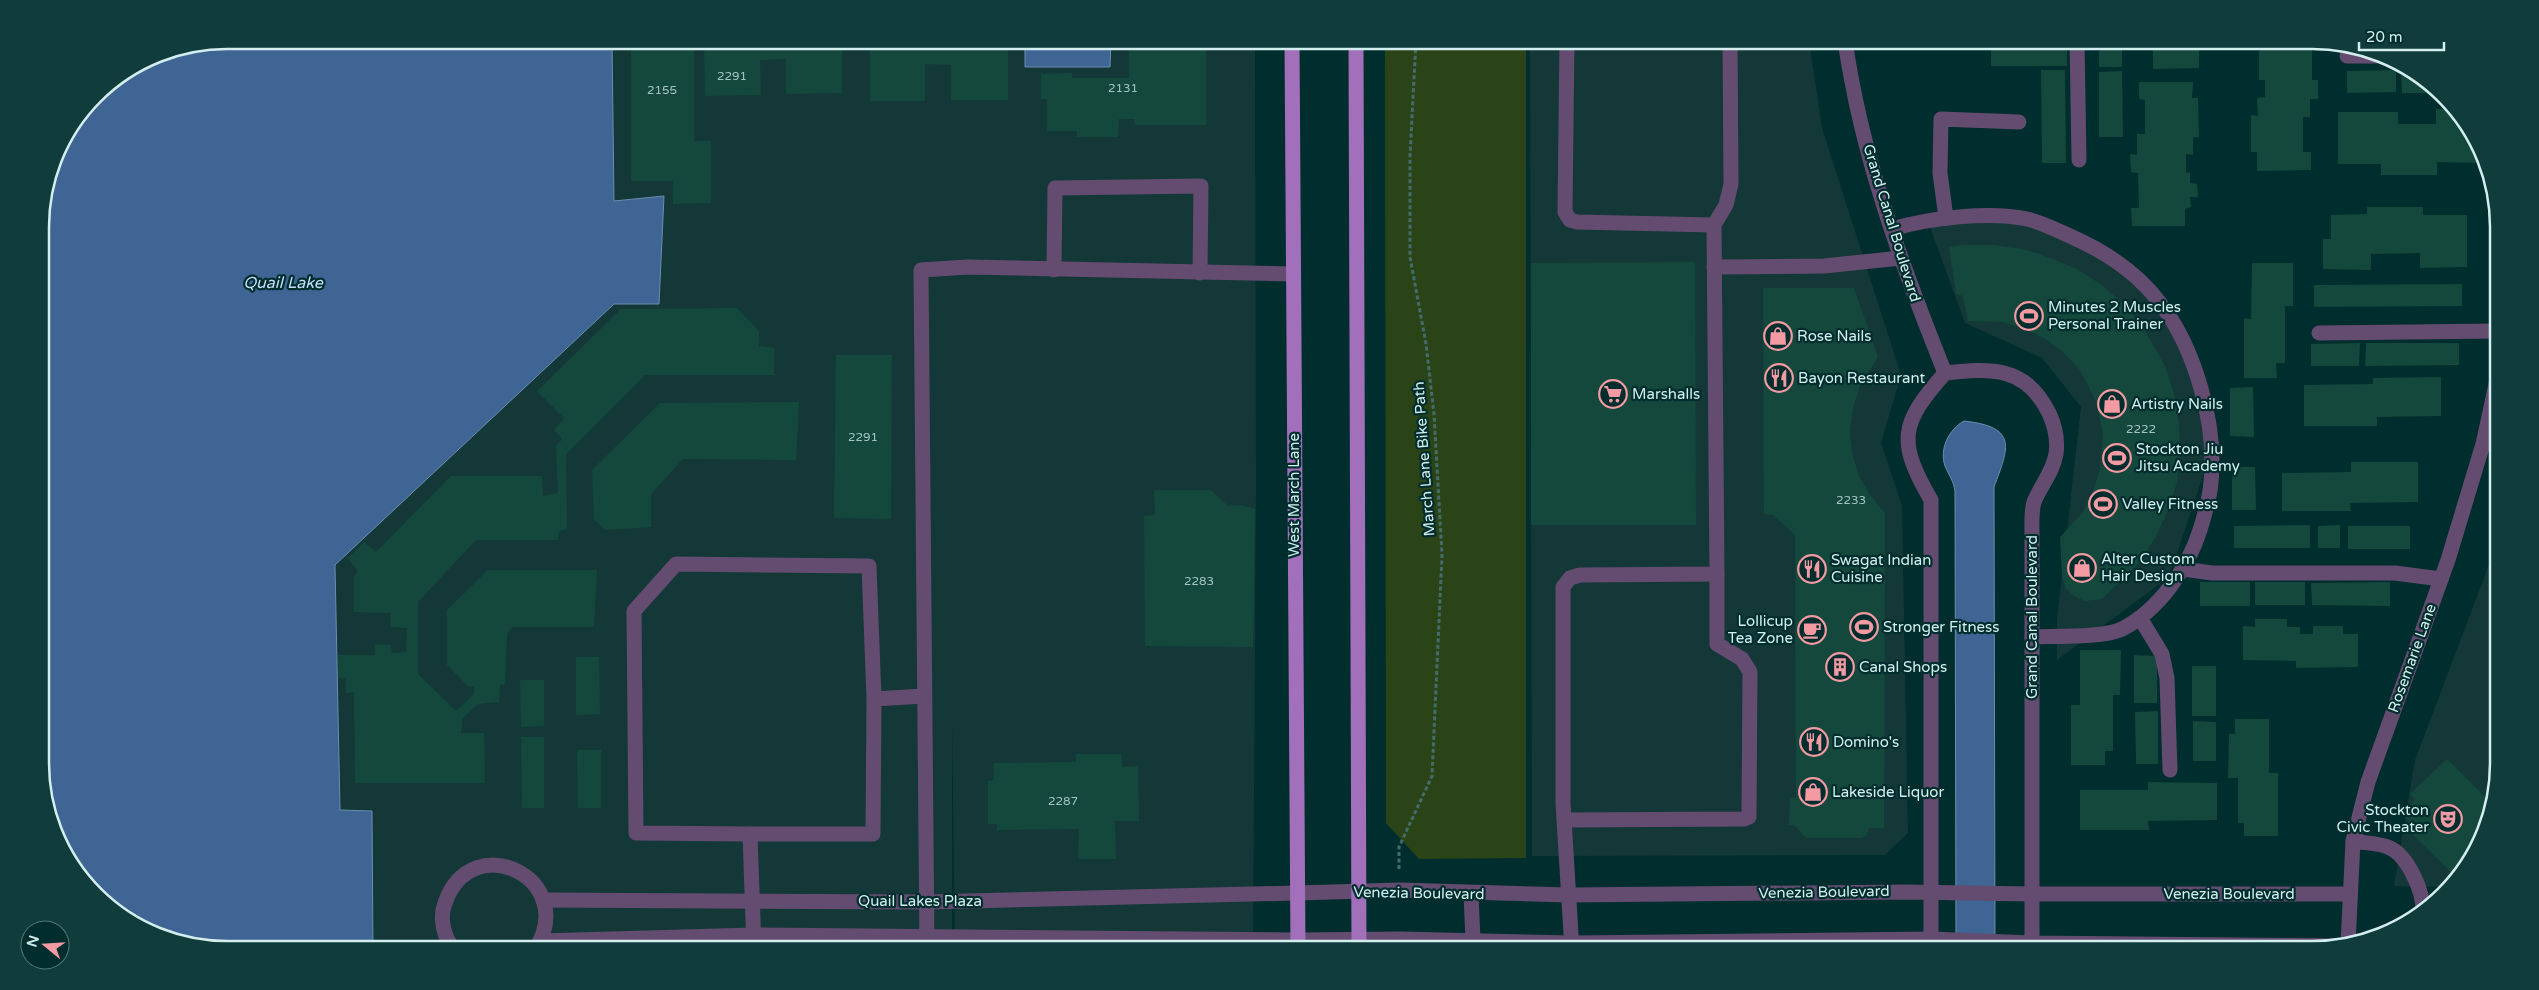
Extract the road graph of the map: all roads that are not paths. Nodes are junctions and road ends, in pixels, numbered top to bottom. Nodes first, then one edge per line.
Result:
1 (1292, 49) edge
2 (1356, 49) edge
3 (1567, 49) edge
4 (1730, 49) edge
5 (1846, 49) edge
6 (2077, 49) edge
7 (2347, 56) dead end
8 (2362, 56) edge
9 (2019, 122) dead end
10 (2079, 160) dead end
11 (1946, 218) junction
12 (1714, 225) junction
13 (1892, 229) junction
14 (1901, 258) junction
15 (1714, 267) junction
16 (1054, 270) junction
17 (1200, 272) junction
18 (1293, 274) junction
19 (2490, 331) edge
20 (2319, 333) dead end
21 (1945, 373) junction
22 (2490, 412) edge
23 (2184, 569) junction
24 (1717, 574) junction
25 (2441, 579) junction
26 (2140, 618) junction
27 (2032, 638) junction
28 (924, 696) junction
29 (874, 699) junction
30 (2170, 770) dead end
31 (1565, 820) junction
32 (750, 834) junction
33 (2353, 841) junction
34 (1358, 892) junction
35 (1931, 892) junction
36 (1297, 893) junction
37 (1472, 893) junction
38 (2032, 894) junction
39 (2350, 894) junction
40 (1568, 895) junction
41 (543, 900) junction
42 (753, 901) junction
43 (2423, 901) edge
44 (927, 902) junction
45 (2348, 938) edge
46 (1474, 940) junction
47 (448, 941) edge
48 (540, 941) edge
49 (754, 941) edge
50 (927, 941) edge
51 (1298, 941) edge
52 (1359, 941) edge
53 (1445, 941) edge
54 (1490, 941) edge
55 (1572, 941) edge
56 (1931, 941) edge
57 (2032, 941) edge

1 - 18 main road, West March Lane
2 - 34 main road
3 - 12 street
4 - 12 street
5 - 13 street, Grand Canal Boulevard
6 - 10 street
7 - 8 street
9 - 11 street
11 - 13 street
11 - 23 street
12 - 15 street
13 - 14 street, Grand Canal Boulevard
14 - 15 street
14 - 21 street, Grand Canal Boulevard
15 - 24 street
16 - 17 street
16 - 17 street
16 - 28 street
17 - 18 street
18 - 36 main road, West March Lane
19 - 20 street
21 - 27 street, Grand Canal Boulevard
21 - 35 street
22 - 25 street, Rosemarie Lane
23 - 25 street
23 - 26 street
24 - 31 street
24 - 31 street
25 - 33 street, Rosemarie Lane
26 - 27 street
26 - 30 street
27 - 38 street, Grand Canal Boulevard
28 - 29 street
28 - 44 street
29 - 32 street
29 - 32 street
31 - 40 street
32 - 42 street
33 - 39 street, Rosemarie Lane
33 - 43 street
34 - 36 street, Venezia Boulevard
34 - 37 street, Venezia Boulevard
34 - 52 main road
35 - 38 street, Venezia Boulevard
35 - 40 street, Venezia Boulevard
35 - 56 street
36 - 44 street, Quail Lakes Plaza
36 - 51 main road, West March Lane
37 - 40 street, Venezia Boulevard
37 - 46 street
38 - 39 street, Venezia Boulevard
38 - 57 street, Grand Canal Boulevard
39 - 45 street, Rosemarie Lane
40 - 55 street
41 - 42 street, Quail Lakes Plaza
41 - 47 street
41 - 48 street
42 - 44 street, Quail Lakes Plaza
42 - 49 street
44 - 50 street
46 - 53 street
46 - 54 street

